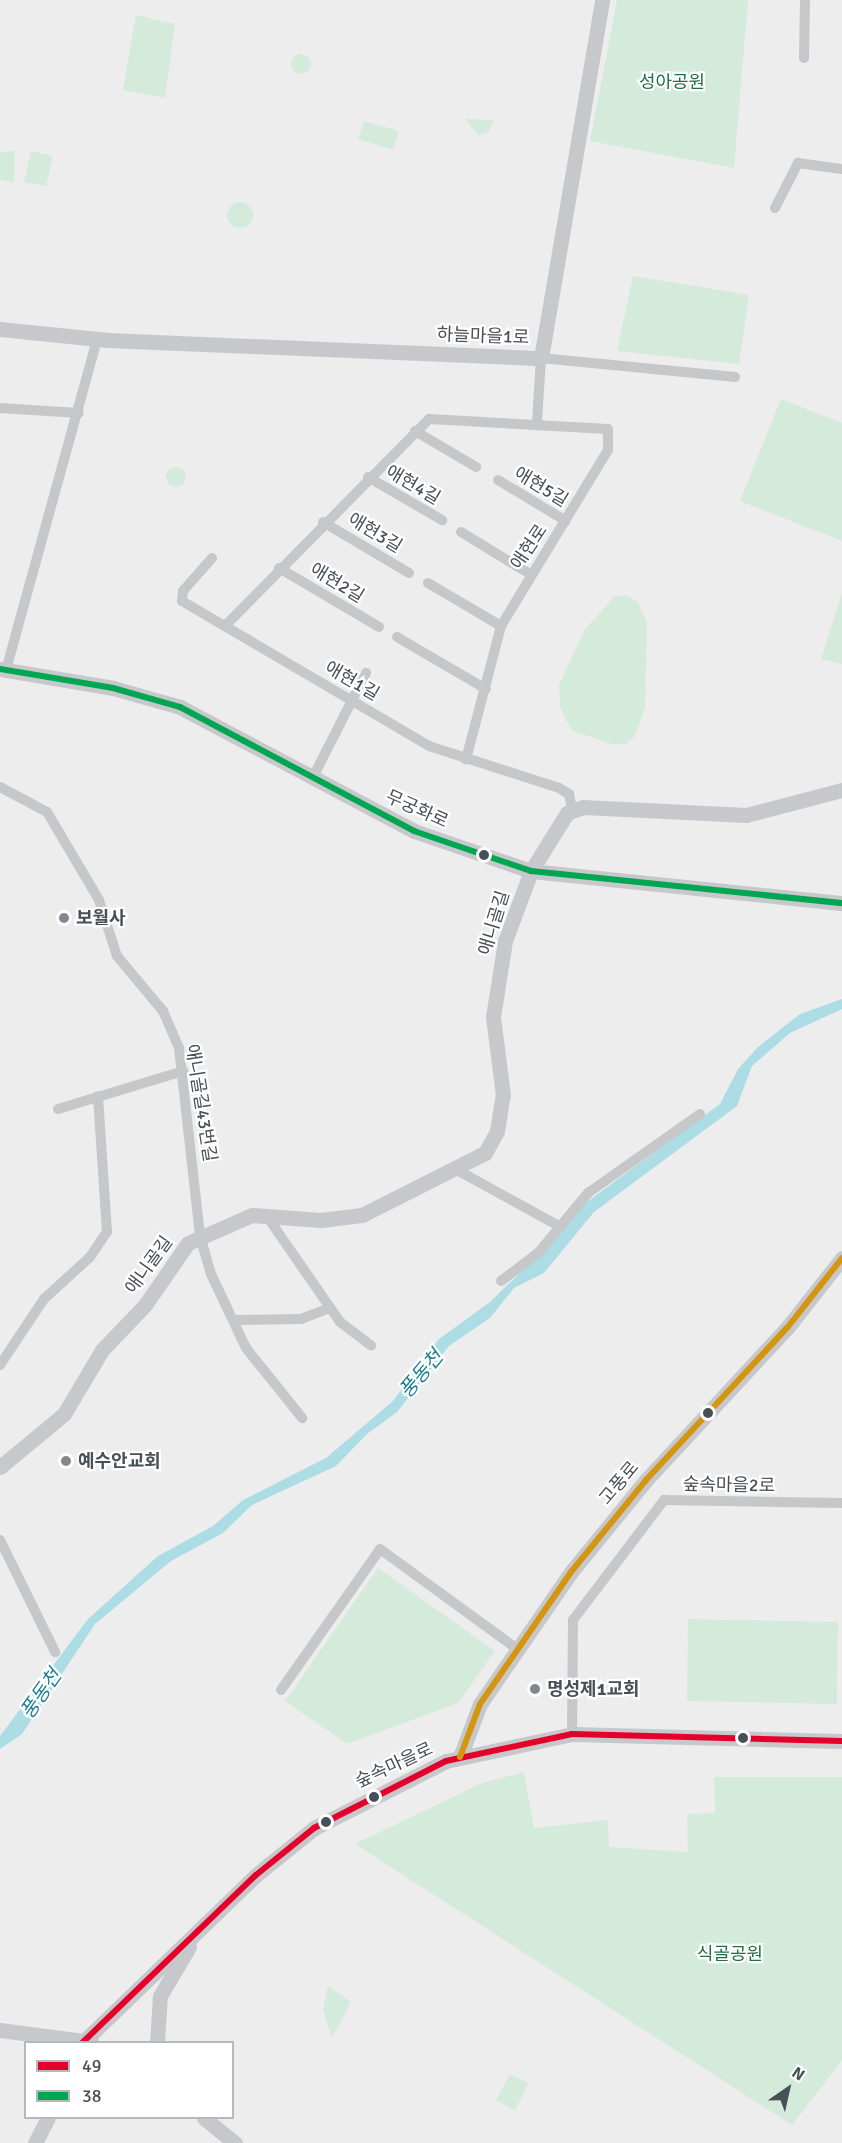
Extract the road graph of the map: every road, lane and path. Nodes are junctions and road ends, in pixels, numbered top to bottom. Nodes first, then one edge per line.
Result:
1 (602, 0) edge
2 (805, 0) edge
3 (804, 58) dead end
4 (842, 169) edge
5 (775, 208) dead end
6 (0, 329) edge
7 (97, 339) junction
8 (541, 358) junction
9 (735, 377) dead end
10 (0, 408) edge
11 (79, 413) junction
12 (537, 422) junction
13 (415, 431) junction
14 (476, 467) dead end
15 (368, 477) junction
16 (498, 480) dead end
17 (442, 520) dead end
18 (566, 521) junction
19 (323, 522) junction
20 (461, 532) dead end
21 (212, 558) dead end
22 (279, 568) junction
23 (409, 573) dead end
24 (530, 574) junction
25 (428, 583) dead end
26 (225, 626) junction
27 (501, 626) junction
28 (379, 627) dead end
29 (397, 637) dead end
30 (3, 669) edge
31 (366, 674) dead end
32 (486, 689) junction
33 (351, 700) junction
34 (466, 759) junction
35 (312, 777) junction
36 (0, 787) edge
37 (842, 790) edge
38 (572, 809) junction
39 (531, 871) junction
40 (842, 903) edge
41 (183, 1071) junction
42 (98, 1096) junction
43 (58, 1109) dead end
44 (700, 1114) dead end
45 (457, 1170) junction
46 (266, 1215) junction
47 (559, 1226) junction
48 (200, 1236) junction
49 (842, 1258) edge
50 (501, 1281) dead end
51 (330, 1308) junction
52 (234, 1320) junction
53 (371, 1346) dead end
54 (0, 1365) edge
55 (302, 1418) dead end
56 (0, 1467) edge
57 (842, 1503) edge
58 (0, 1540) edge
59 (516, 1648) junction
60 (55, 1652) dead end
61 (280, 1690) dead end
62 (572, 1734) junction
63 (842, 1741) edge
64 (460, 1757) junction
65 (212, 1916) junction
66 (0, 2030) edge
67 (79, 2041) edge
68 (87, 2041) edge
69 (157, 2041) edge
70 (47, 2119) edge
71 (205, 2119) edge
72 (34, 2143) edge
73 (235, 2143) edge

1 - 8 street, 하늘마을1로
2 - 3 street
4 - 5 street
6 - 7 street, 하늘마을1로
7 - 8 street, 하늘마을1로
7 - 11 street
8 - 9 street
8 - 12 street
10 - 11 street
11 - 30 street
12 - 13 street, 애현로
12 - 18 street, 애현로
13 - 14 street
13 - 15 street, 애현로
15 - 17 street, 애현4길
15 - 19 street, 애현로
16 - 18 street, 애현5길
18 - 24 street, 애현로
19 - 22 street, 애현로
19 - 23 street, 애현3길
20 - 24 street
21 - 26 street, 애현1길
22 - 26 street, 애현로
22 - 28 street, 애현2길
24 - 27 street, 애현로
25 - 27 street
26 - 33 street, 애현1길
27 - 32 street, 애현로
29 - 32 street
30 - 35 street, 무궁화로
31 - 33 street
32 - 34 street, 애현로
33 - 34 street, 애현1길
33 - 35 street
34 - 38 street, 애현1길
35 - 39 street, 무궁화로
36 - 41 street, 애니골길43번길
37 - 38 street
38 - 39 street, 애니골길
39 - 40 street, 무궁화로
39 - 45 street, 애니골길
41 - 42 street
41 - 48 street, 애니골길43번길
42 - 43 street
42 - 54 street
44 - 47 street
45 - 46 street, 애니골길
45 - 47 street
46 - 48 street, 애니골길
46 - 51 street
47 - 50 street
48 - 52 street, 애니골길43번길
48 - 56 street, 애니골길
49 - 59 street, 고풍로
51 - 52 street
51 - 53 street
52 - 55 street, 애니골길43번길
57 - 62 street, 숲속마을2로
58 - 60 street
59 - 61 street
59 - 64 street, 고풍로
62 - 63 street, 숲속마을로
62 - 64 street, 숲속마을로
64 - 65 street, 숲속마을로
65 - 68 street, 숲속마을로
65 - 69 street
66 - 67 street, 숲속마을로
70 - 72 street
71 - 73 street

